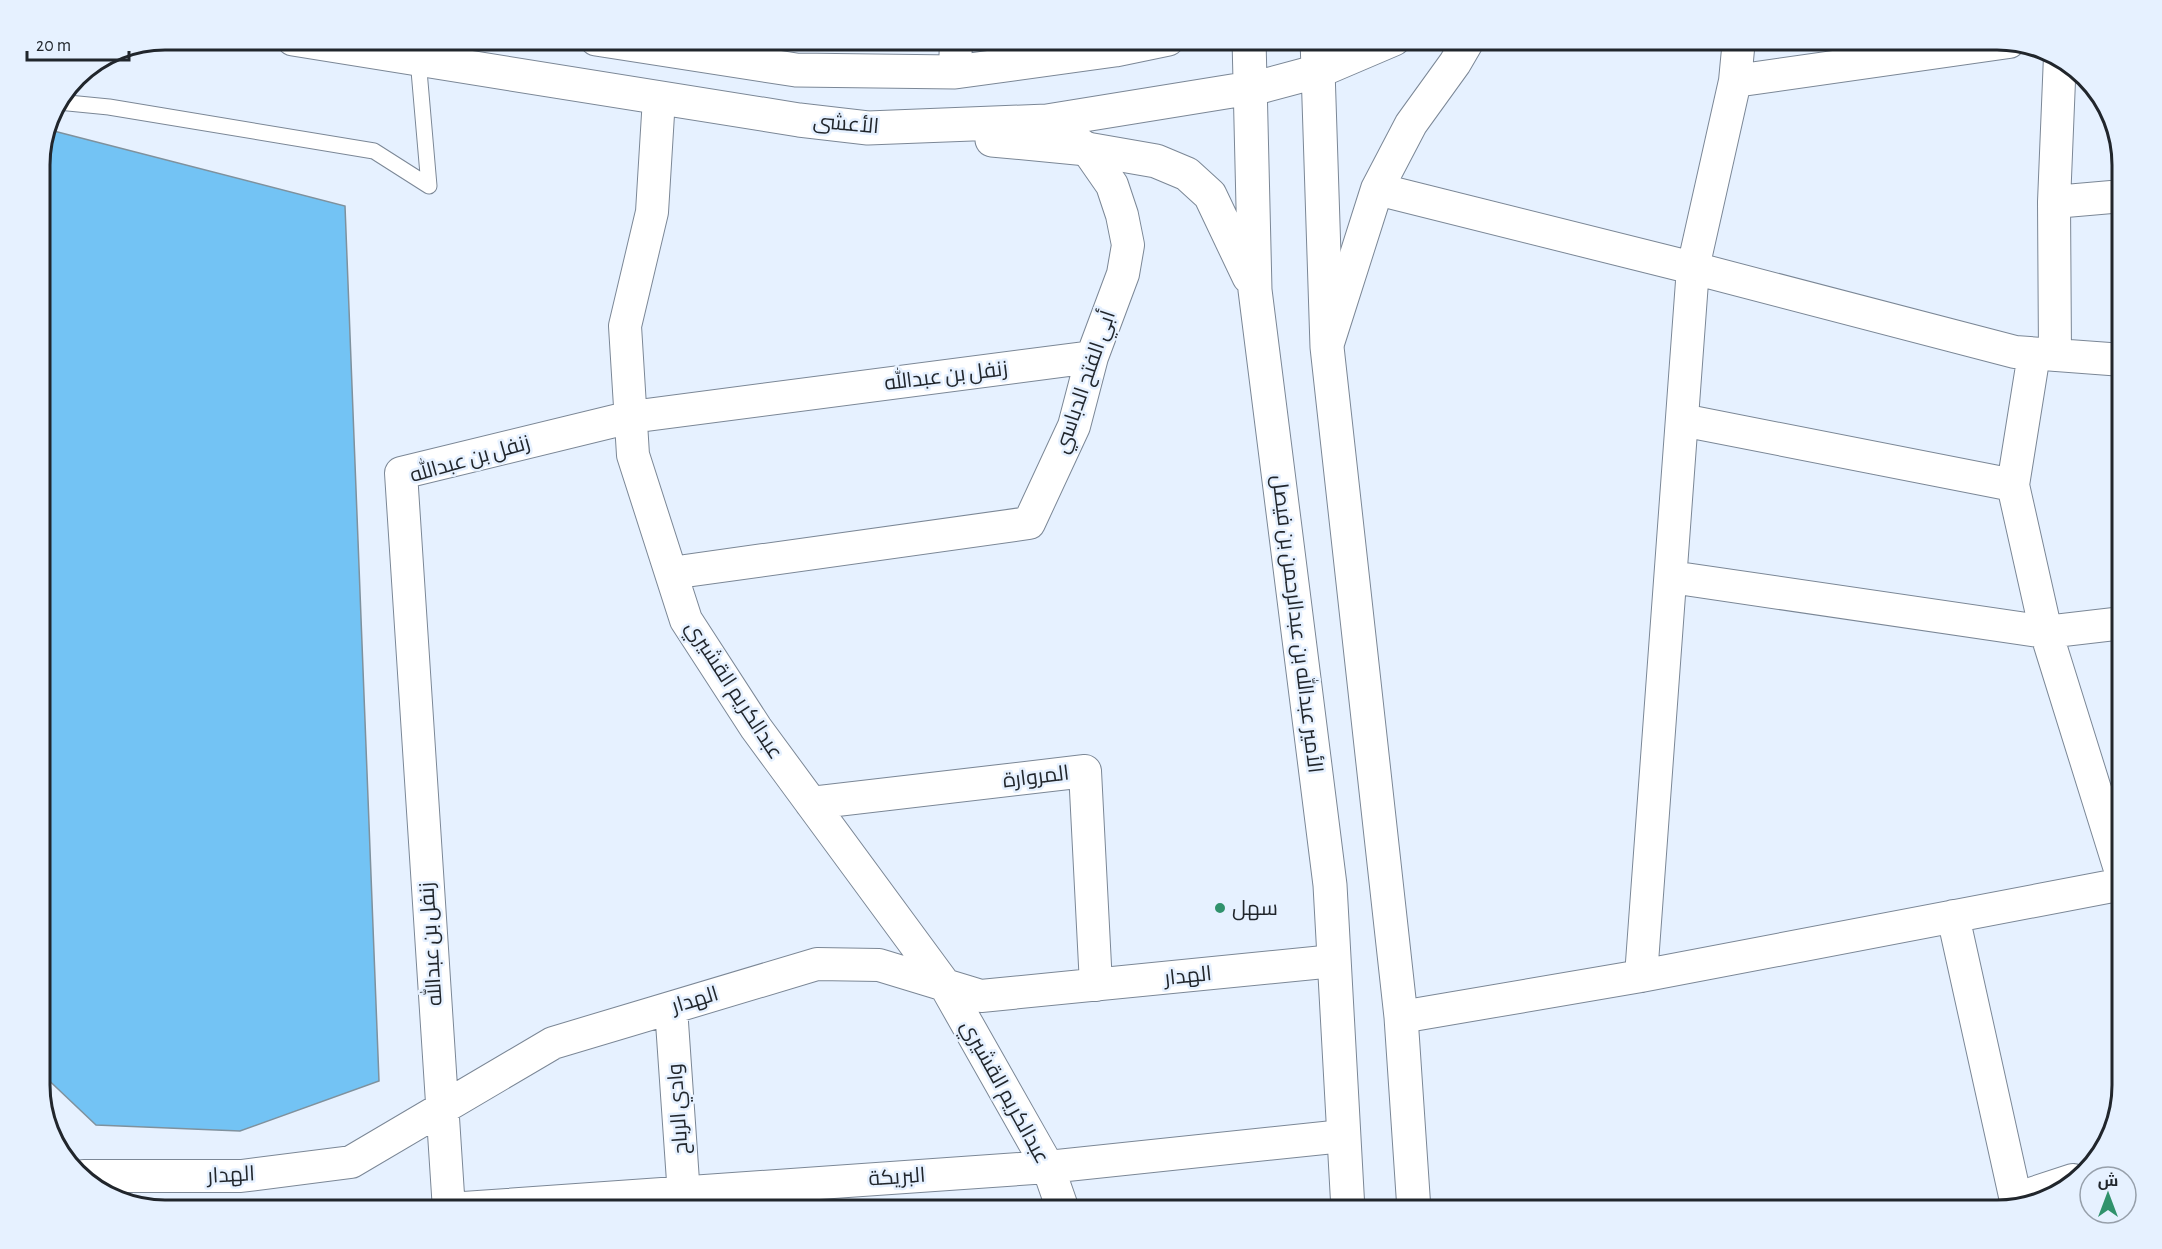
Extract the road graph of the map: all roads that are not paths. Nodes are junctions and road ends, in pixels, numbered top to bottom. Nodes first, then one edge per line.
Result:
1 (362, 50) edge
2 (694, 50) edge
3 (956, 50) edge
4 (1115, 50) edge
5 (1249, 50) edge
6 (1318, 50) edge
7 (1368, 50) edge
8 (1463, 50) edge
9 (1738, 50) edge
10 (1953, 50) edge
11 (418, 59) junction
12 (2060, 68) edge
13 (1319, 71) junction
14 (955, 72) junction
15 (1735, 81) junction
16 (1251, 88) junction
17 (659, 98) junction
18 (68, 103) edge
19 (1047, 121) junction
20 (868, 128) junction
21 (1087, 149) junction
22 (1377, 189) junction
23 (2112, 197) edge
24 (2054, 202) junction
25 (1693, 268) junction
26 (1255, 290) junction
27 (1327, 347) junction
28 (2045, 355) junction
29 (1092, 357) junction
30 (2112, 359) edge
31 (631, 417) junction
32 (1682, 420) junction
33 (2013, 484) junction
34 (670, 573) junction
35 (1671, 577) junction
36 (2112, 624) edge
37 (2046, 632) junction
38 (811, 803) junction
39 (2112, 844) edge
40 (2112, 886) edge
41 (1953, 916) junction
42 (1334, 962) junction
43 (1641, 976) junction
44 (945, 985) junction
45 (1096, 985) junction
46 (671, 1008) junction
47 (1401, 1017) junction
48 (441, 1109) junction
49 (1343, 1136) junction
50 (1048, 1167) junction
51 (102, 1181) edge
52 (2015, 1199) edge
53 (448, 1200) edge
54 (684, 1200) edge
55 (695, 1200) edge
56 (1060, 1200) edge
57 (1347, 1200) edge
58 (1413, 1200) edge

1 - 11 main road, الأعشى
2 - 14 main road
3 - 14 street
4 - 14 main road
5 - 16 main road, الأمير عبدالله بن عبدالرحمن بن فيصل
6 - 13 main road
7 - 13 main road, الأعشى
8 - 22 street
9 - 15 street
10 - 15 street
11 - 17 main road, الأعشى
11 - 18 lane
12 - 24 street
13 - 16 main road, الأعشى
13 - 27 main road
15 - 25 street
16 - 19 main road, الأعشى
16 - 26 main road, الأمير عبدالله بن عبدالرحمن بن فيصل
17 - 20 main road, الأعشى
17 - 31 street, عبدالكريم القشيري
19 - 20 main road, الأعشى
19 - 21 street, أبي الفتح الدباسي
20 - 21 main road
21 - 26 main road
21 - 29 street, أبي الفتح الدباسي
22 - 25 street
22 - 27 street
23 - 24 street
24 - 28 street
25 - 28 street
25 - 32 street
26 - 42 main road, الأمير عبدالله بن عبدالرحمن بن فيصل
27 - 47 main road
28 - 30 street
28 - 33 street
29 - 31 street, زنفل بن عبدالله
29 - 34 street, أبي الفتح الدباسي
31 - 34 street, عبدالكريم القشيري
31 - 48 street, زنفل بن عبدالله
32 - 33 street
32 - 35 street
33 - 37 street
34 - 38 street, عبدالكريم القشيري
35 - 37 street
35 - 43 street
36 - 37 street
37 - 39 street
38 - 44 street, عبدالكريم القشيري
38 - 45 street, المروارة
40 - 41 street
41 - 43 street
41 - 52 street
42 - 45 street, الهدار
42 - 49 main road, الأمير عبدالله بن عبدالرحمن بن فيصل
43 - 47 street
44 - 45 street, الهدار
44 - 46 street, الهدار
44 - 50 street, عبدالكريم القشيري
46 - 48 street, الهدار
46 - 54 street, وادي الرباح
47 - 58 main road
48 - 51 street, الهدار
48 - 53 street
49 - 50 street, البريكة
49 - 57 main road, الأمير عبدالله بن عبدالرحمن بن فيصل
50 - 55 street, البريكة
50 - 56 street, عبدالكريم القشيري

